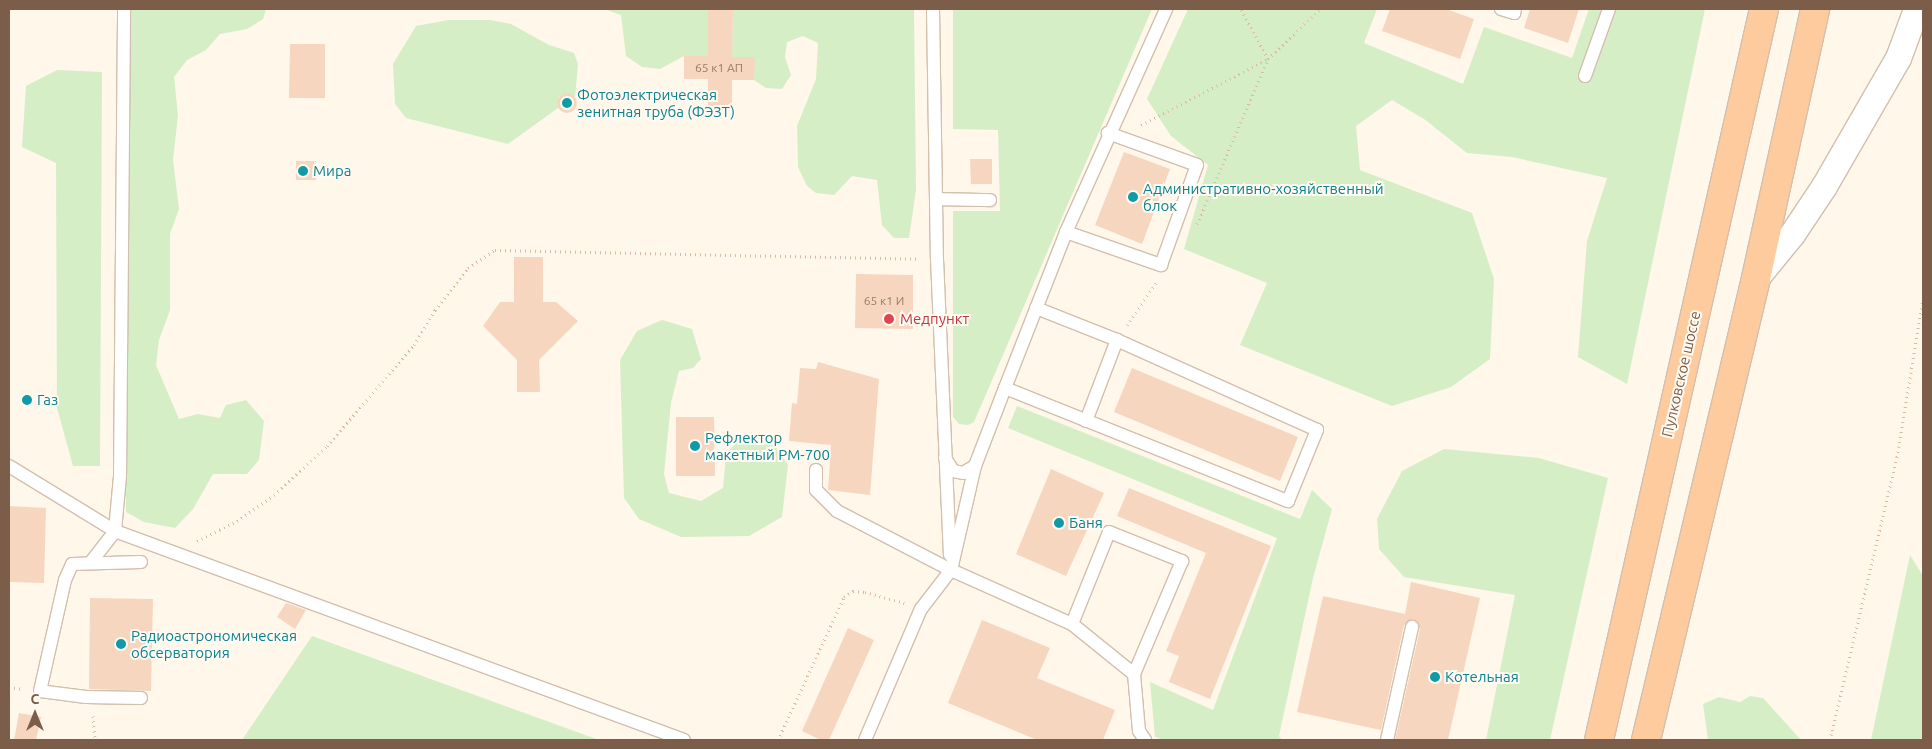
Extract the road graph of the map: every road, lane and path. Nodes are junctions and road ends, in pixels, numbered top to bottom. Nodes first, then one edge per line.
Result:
1 (124, 9) edge
2 (933, 9) edge
3 (1166, 9) edge
4 (1320, 9) edge
5 (1501, 9) edge
6 (1516, 9) edge
7 (1609, 9) edge
8 (1764, 9) edge
9 (1815, 9) edge
10 (1916, 9) edge
11 (1585, 76) dead end
12 (1113, 135) junction
13 (937, 199) junction
14 (990, 200) dead end
15 (1066, 232) junction
16 (937, 260) junction
17 (1756, 278) junction
18 (1923, 299) edge
19 (1036, 308) junction
20 (1117, 340) junction
21 (1005, 388) junction
22 (1086, 421) junction
23 (945, 458) junction
24 (9, 466) edge
25 (975, 466) junction
26 (816, 470) dead end
27 (115, 531) junction
28 (175, 553) junction
29 (91, 562) junction
30 (141, 562) dead end
31 (951, 570) junction
32 (921, 609) junction
33 (1072, 624) junction
34 (1412, 627) dead end
35 (1134, 674) junction
36 (141, 698) dead end
37 (684, 740) edge
38 (778, 740) edge
39 (865, 740) edge
40 (1145, 740) edge
41 (1386, 740) edge
42 (1599, 740) edge
43 (1646, 740) edge
44 (1830, 740) edge

1 - 27 lane
2 - 13 lane
3 - 12 lane
4 - 12 path
5 - 6 lane
7 - 11 lane
8 - 42 highway, Пулковское шоссе
9 - 17 highway
10 - 17 street
12 - 15 lane
12 - 15 lane
13 - 14 lane
13 - 16 lane
15 - 19 lane
16 - 23 lane
16 - 28 path
17 - 43 highway
18 - 44 path
19 - 20 lane
19 - 21 lane
20 - 22 lane
20 - 22 lane
21 - 22 lane
21 - 25 lane
23 - 25 lane
23 - 31 lane
24 - 27 lane
25 - 31 lane
26 - 31 lane
27 - 28 lane
27 - 29 lane
28 - 37 lane
29 - 30 lane
29 - 36 lane
31 - 32 lane
31 - 33 lane
32 - 38 path
32 - 39 lane
33 - 35 lane
33 - 35 lane
34 - 41 lane
35 - 40 lane

